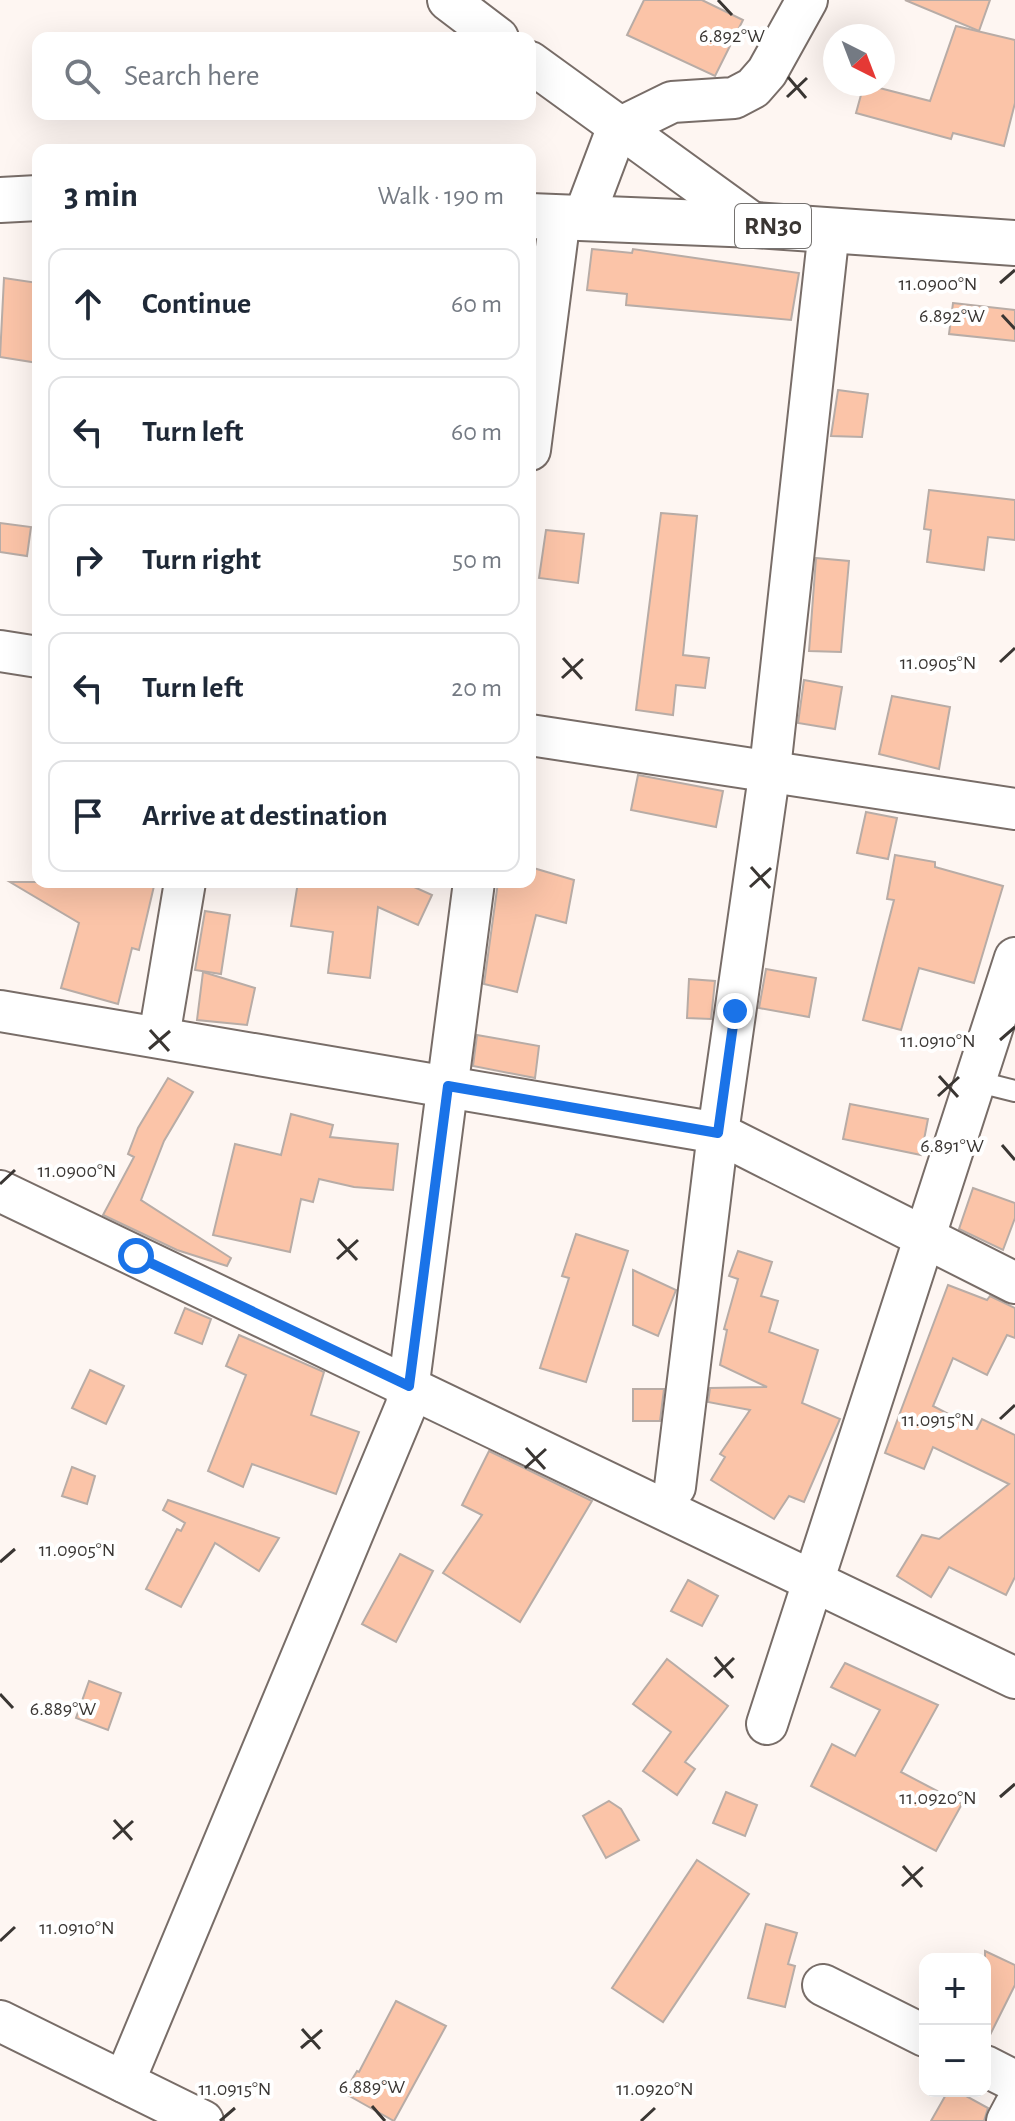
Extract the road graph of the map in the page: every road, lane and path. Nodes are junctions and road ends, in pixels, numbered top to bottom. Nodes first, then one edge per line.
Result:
1 (448, 0) edge
2 (807, 0) edge
3 (490, 32) edge
4 (536, 67) edge
5 (617, 129) junction
6 (32, 198) edge
7 (0, 200) edge
8 (558, 217) edge
9 (755, 225) junction
10 (829, 230) junction
11 (1015, 243) edge
12 (536, 400) edge
13 (0, 651) edge
14 (32, 656) edge
15 (536, 736) edge
16 (770, 769) junction
17 (1015, 809) edge
18 (184, 888) edge
19 (473, 888) edge
20 (1015, 958) edge
21 (0, 1011) edge
22 (159, 1037) junction
23 (975, 1081) junction
24 (448, 1086) junction
25 (1015, 1091) edge
26 (718, 1133) junction
27 (0, 1191) edge
28 (924, 1237) junction
29 (1015, 1283) edge
30 (409, 1386) junction
31 (675, 1487) dead end
32 (813, 1581) junction
33 (1015, 1678) edge
34 (767, 1724) dead end
35 (823, 1985) dead end
36 (0, 2021) edge
37 (919, 2033) edge
38 (991, 2069) edge
39 (1015, 2081) edge
40 (124, 2082) junction
41 (1015, 2106) edge
42 (203, 2121) edge
43 (1007, 2121) edge

1 - 3 street
2 - 5 street
4 - 5 street
5 - 8 street
5 - 9 street
6 - 7 main road
8 - 9 main road, RN30
8 - 12 street
9 - 10 main road, RN30
10 - 11 main road, RN30
10 - 16 street
13 - 14 street
15 - 16 street
16 - 17 street
16 - 26 street
18 - 22 street
19 - 24 street
20 - 23 street
21 - 22 street
22 - 24 street
23 - 25 lane
23 - 28 street
24 - 26 street
24 - 30 street
26 - 28 street
26 - 31 street
27 - 30 street
28 - 29 street
28 - 32 street
30 - 32 street
30 - 40 street
32 - 33 street
32 - 34 street
35 - 37 street
36 - 40 street
38 - 39 street
40 - 42 street
41 - 43 street

